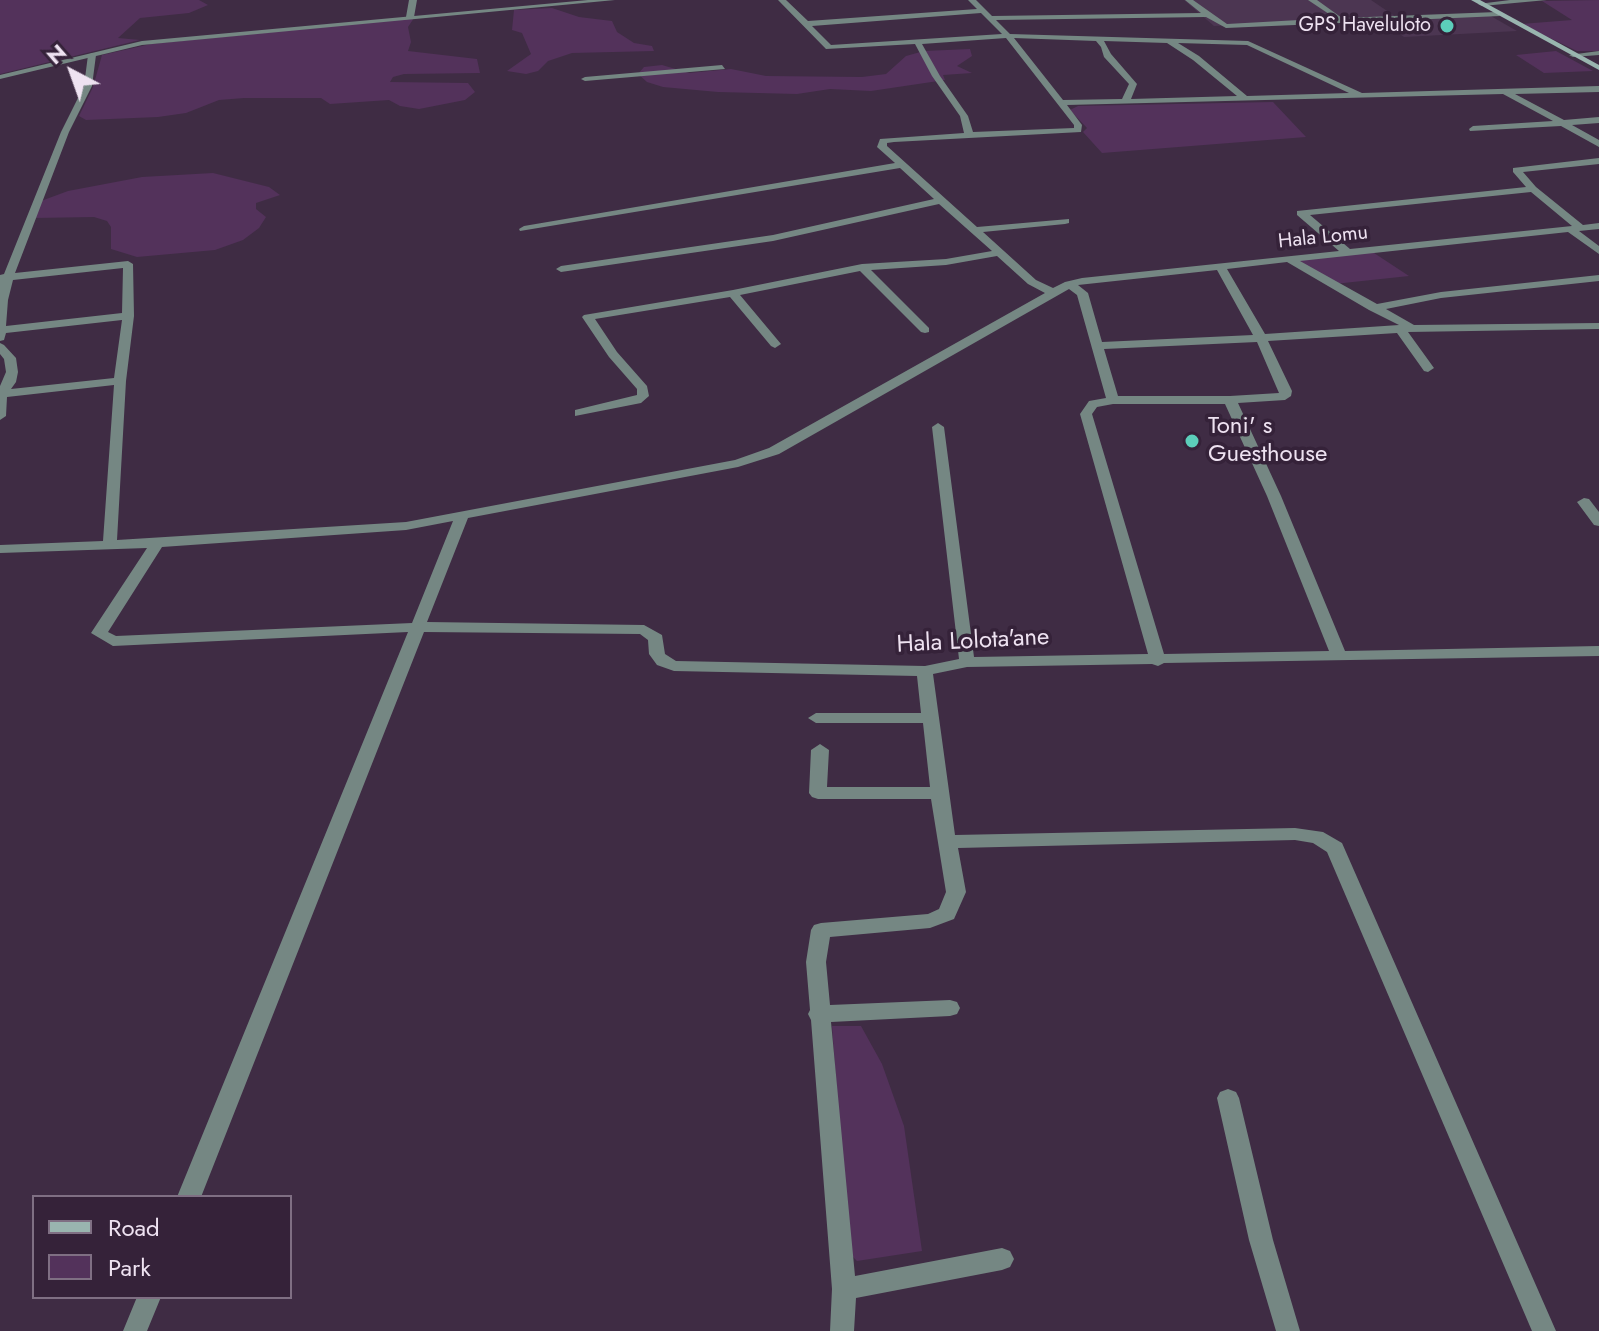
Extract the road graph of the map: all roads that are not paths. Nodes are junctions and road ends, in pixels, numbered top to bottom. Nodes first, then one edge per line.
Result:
1 (413, 0) edge
2 (611, 0) edge
3 (783, 0) edge
4 (798, 0) edge
5 (972, 0) edge
6 (1189, 0) edge
7 (1312, 0) edge
8 (1543, 0) edge
9 (559, 2) edge
10 (1478, 2) edge
11 (986, 14) junction
12 (1497, 14) junction
13 (1207, 15) junction
14 (410, 17) junction
15 (1339, 20) junction
16 (804, 24) junction
17 (1008, 36) junction
18 (1098, 39) junction
19 (1169, 41) junction
20 (918, 43) junction
21 (1599, 53) edge
22 (92, 55) junction
23 (1573, 55) junction
24 (722, 67) dead end
25 (1599, 68) edge
26 (636, 69) dead end
27 (625, 75) junction
28 (0, 77) edge
29 (585, 79) dead end
30 (1599, 89) edge
31 (1505, 91) junction
32 (1365, 97) junction
33 (1247, 100) junction
34 (1125, 102) junction
35 (1060, 103) junction
36 (1599, 120) edge
37 (1563, 123) junction
38 (1473, 129) dead end
39 (969, 136) junction
40 (1599, 144) edge
41 (1599, 161) edge
42 (902, 165) junction
43 (1533, 189) junction
44 (943, 200) junction
45 (1065, 221) dead end
46 (1599, 226) edge
47 (524, 229) dead end
48 (1576, 229) junction
49 (974, 230) junction
50 (1599, 251) edge
51 (999, 253) junction
52 (1348, 253) junction
53 (1289, 259) junction
54 (862, 267) junction
55 (1221, 267) junction
56 (561, 269) dead end
57 (4, 278) edge
58 (1599, 278) edge
59 (1069, 284) junction
60 (733, 293) junction
61 (1054, 293) junction
62 (1373, 308) junction
63 (128, 316) junction
64 (1599, 326) edge
65 (1406, 329) junction
66 (925, 330) dead end
67 (1, 332) edge
68 (1261, 338) junction
69 (775, 344) dead end
70 (1097, 346) junction
71 (0, 347) edge
72 (1428, 368) dead end
73 (120, 381) junction
74 (1, 394) edge
75 (1113, 400) junction
76 (1230, 400) junction
77 (579, 413) dead end
78 (0, 416) edge
79 (938, 427) dead end
80 (1584, 502) dead end
81 (462, 517) junction
82 (1599, 522) edge
83 (110, 543) junction
84 (157, 543) junction
85 (0, 549) edge
86 (419, 627) junction
87 (1599, 651) edge
88 (1339, 655) junction
89 (1158, 661) junction
90 (967, 662) junction
91 (925, 671) junction
92 (816, 718) dead end
93 (932, 718) junction
94 (820, 750) dead end
95 (939, 793) junction
96 (949, 842) junction
97 (950, 1008) dead end
98 (818, 1014) junction
99 (1228, 1098) dead end
100 (190, 1195) edge
101 (1002, 1259) dead end
102 (844, 1289) junction
103 (148, 1299) edge
104 (135, 1331) edge
105 (842, 1331) edge
106 (1288, 1331) edge
107 (1544, 1331) edge

1 - 14 street
2 - 9 street
3 - 4 street
3 - 16 street
5 - 11 street
6 - 13 street
7 - 15 street
8 - 10 street
9 - 14 street
10 - 12 main road
11 - 13 street
11 - 16 street
11 - 17 street
12 - 15 street
12 - 23 main road
13 - 15 street
14 - 22 street
16 - 20 street
17 - 18 street
17 - 20 street
17 - 35 street
18 - 19 street
18 - 34 street
19 - 32 street
19 - 33 street
20 - 39 street
21 - 23 street
22 - 28 street
22 - 57 street
23 - 25 main road
24 - 27 street
26 - 27 street
27 - 29 street
30 - 31 street
31 - 32 street
31 - 37 street
32 - 33 street
33 - 34 street
34 - 35 street
35 - 39 street
36 - 37 street
37 - 38 street
37 - 40 street
39 - 42 street
41 - 43 street
42 - 44 street
42 - 47 street
43 - 48 street
43 - 52 street
44 - 49 street
44 - 56 street
45 - 49 street
46 - 48 street, Hala Lomu
48 - 50 street
48 - 52 street, Hala Lomu
49 - 51 street
51 - 54 street
51 - 61 street
52 - 53 street, Hala Lomu
53 - 55 street, Hala Lomu
53 - 62 street
54 - 60 street
54 - 66 street
55 - 59 street, Hala Lomu
55 - 68 street
57 - 63 street
57 - 67 street
58 - 62 street
59 - 61 street, Hala Lomu
59 - 70 street
60 - 69 street
60 - 77 street
61 - 81 street, Hala Lomu
62 - 65 street
63 - 67 street
63 - 73 street
64 - 65 street
65 - 68 street
65 - 72 street
68 - 70 street
68 - 76 street
70 - 75 street
71 - 74 street
73 - 74 street
73 - 83 street
74 - 78 street
75 - 76 street
75 - 89 street
76 - 88 street
79 - 90 street
80 - 82 street
81 - 84 street, Hala Lomu
81 - 86 street
83 - 84 street, Hala Lomu
83 - 85 street, Hala Lomu
84 - 86 street, Hala Lolota'ane
86 - 91 street, Hala Lolota'ane
86 - 100 street
87 - 88 street, Hala Lolota'ane
88 - 89 street, Hala Lolota'ane
89 - 90 street, Hala Lolota'ane
90 - 91 street, Hala Lolota'ane
91 - 93 street
92 - 93 street
93 - 95 street
94 - 95 street
95 - 96 street
96 - 98 street
96 - 107 street
97 - 98 street
98 - 102 street
99 - 106 street
101 - 102 street
102 - 105 street
103 - 104 street

